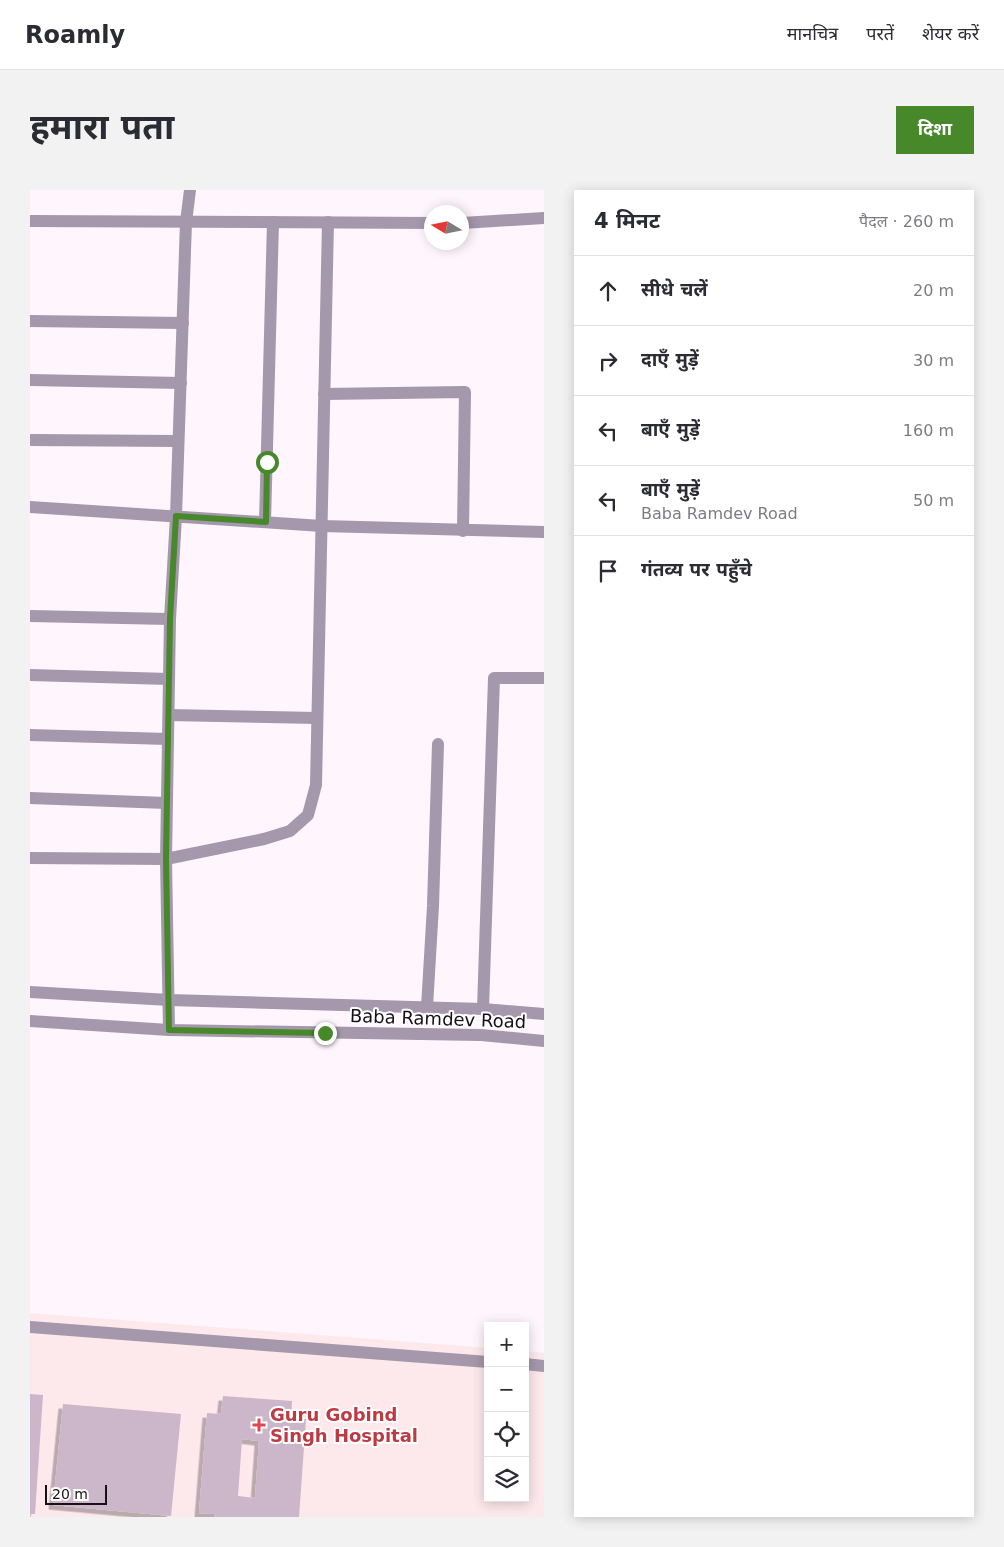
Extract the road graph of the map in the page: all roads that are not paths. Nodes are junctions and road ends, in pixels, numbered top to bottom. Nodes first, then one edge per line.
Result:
1 (190, 190) edge
2 (544, 218) edge
3 (30, 221) edge
4 (186, 222) junction
5 (273, 222) junction
6 (328, 222) junction
7 (424, 223) edge
8 (469, 223) edge
9 (30, 321) edge
10 (183, 323) junction
11 (30, 380) edge
12 (180, 383) junction
13 (324, 394) junction
14 (30, 440) edge
15 (178, 441) junction
16 (30, 507) edge
17 (176, 516) junction
18 (266, 522) junction
19 (322, 526) junction
20 (463, 530) junction
21 (544, 532) edge
22 (30, 616) edge
23 (170, 619) junction
24 (30, 675) edge
25 (544, 678) edge
26 (169, 679) junction
27 (168, 715) junction
28 (317, 718) junction
29 (30, 735) edge
30 (168, 739) junction
31 (438, 744) dead end
32 (30, 798) edge
33 (167, 803) junction
34 (30, 858) edge
35 (166, 859) junction
36 (30, 992) edge
37 (169, 1000) junction
38 (427, 1007) junction
39 (483, 1009) junction
40 (544, 1014) edge
41 (30, 1021) edge
42 (169, 1030) junction
43 (544, 1041) edge
44 (30, 1327) edge
45 (484, 1362) edge
46 (529, 1364) edge
47 (544, 1366) edge

1 - 4 street
2 - 8 street
3 - 4 street
4 - 5 street
4 - 10 street
5 - 6 street
5 - 18 street
6 - 7 street
6 - 13 street
9 - 10 street
10 - 12 street
11 - 12 street
12 - 15 street
13 - 19 street
13 - 20 street
14 - 15 street
15 - 17 street
16 - 17 street
17 - 18 street
17 - 23 street
18 - 19 street
19 - 20 street
19 - 28 street
20 - 21 street
22 - 23 street
23 - 26 street
24 - 26 street
25 - 39 street
26 - 27 street
27 - 28 street
27 - 30 street
28 - 35 street
29 - 30 street
30 - 33 street
31 - 38 street
32 - 33 street
33 - 35 street
34 - 35 street
35 - 37 street
36 - 37 street
37 - 38 street
37 - 42 street
38 - 39 street
39 - 40 street
41 - 42 street, Baba Ramdev Road
42 - 43 street, Baba Ramdev Road
44 - 45 street
46 - 47 street

